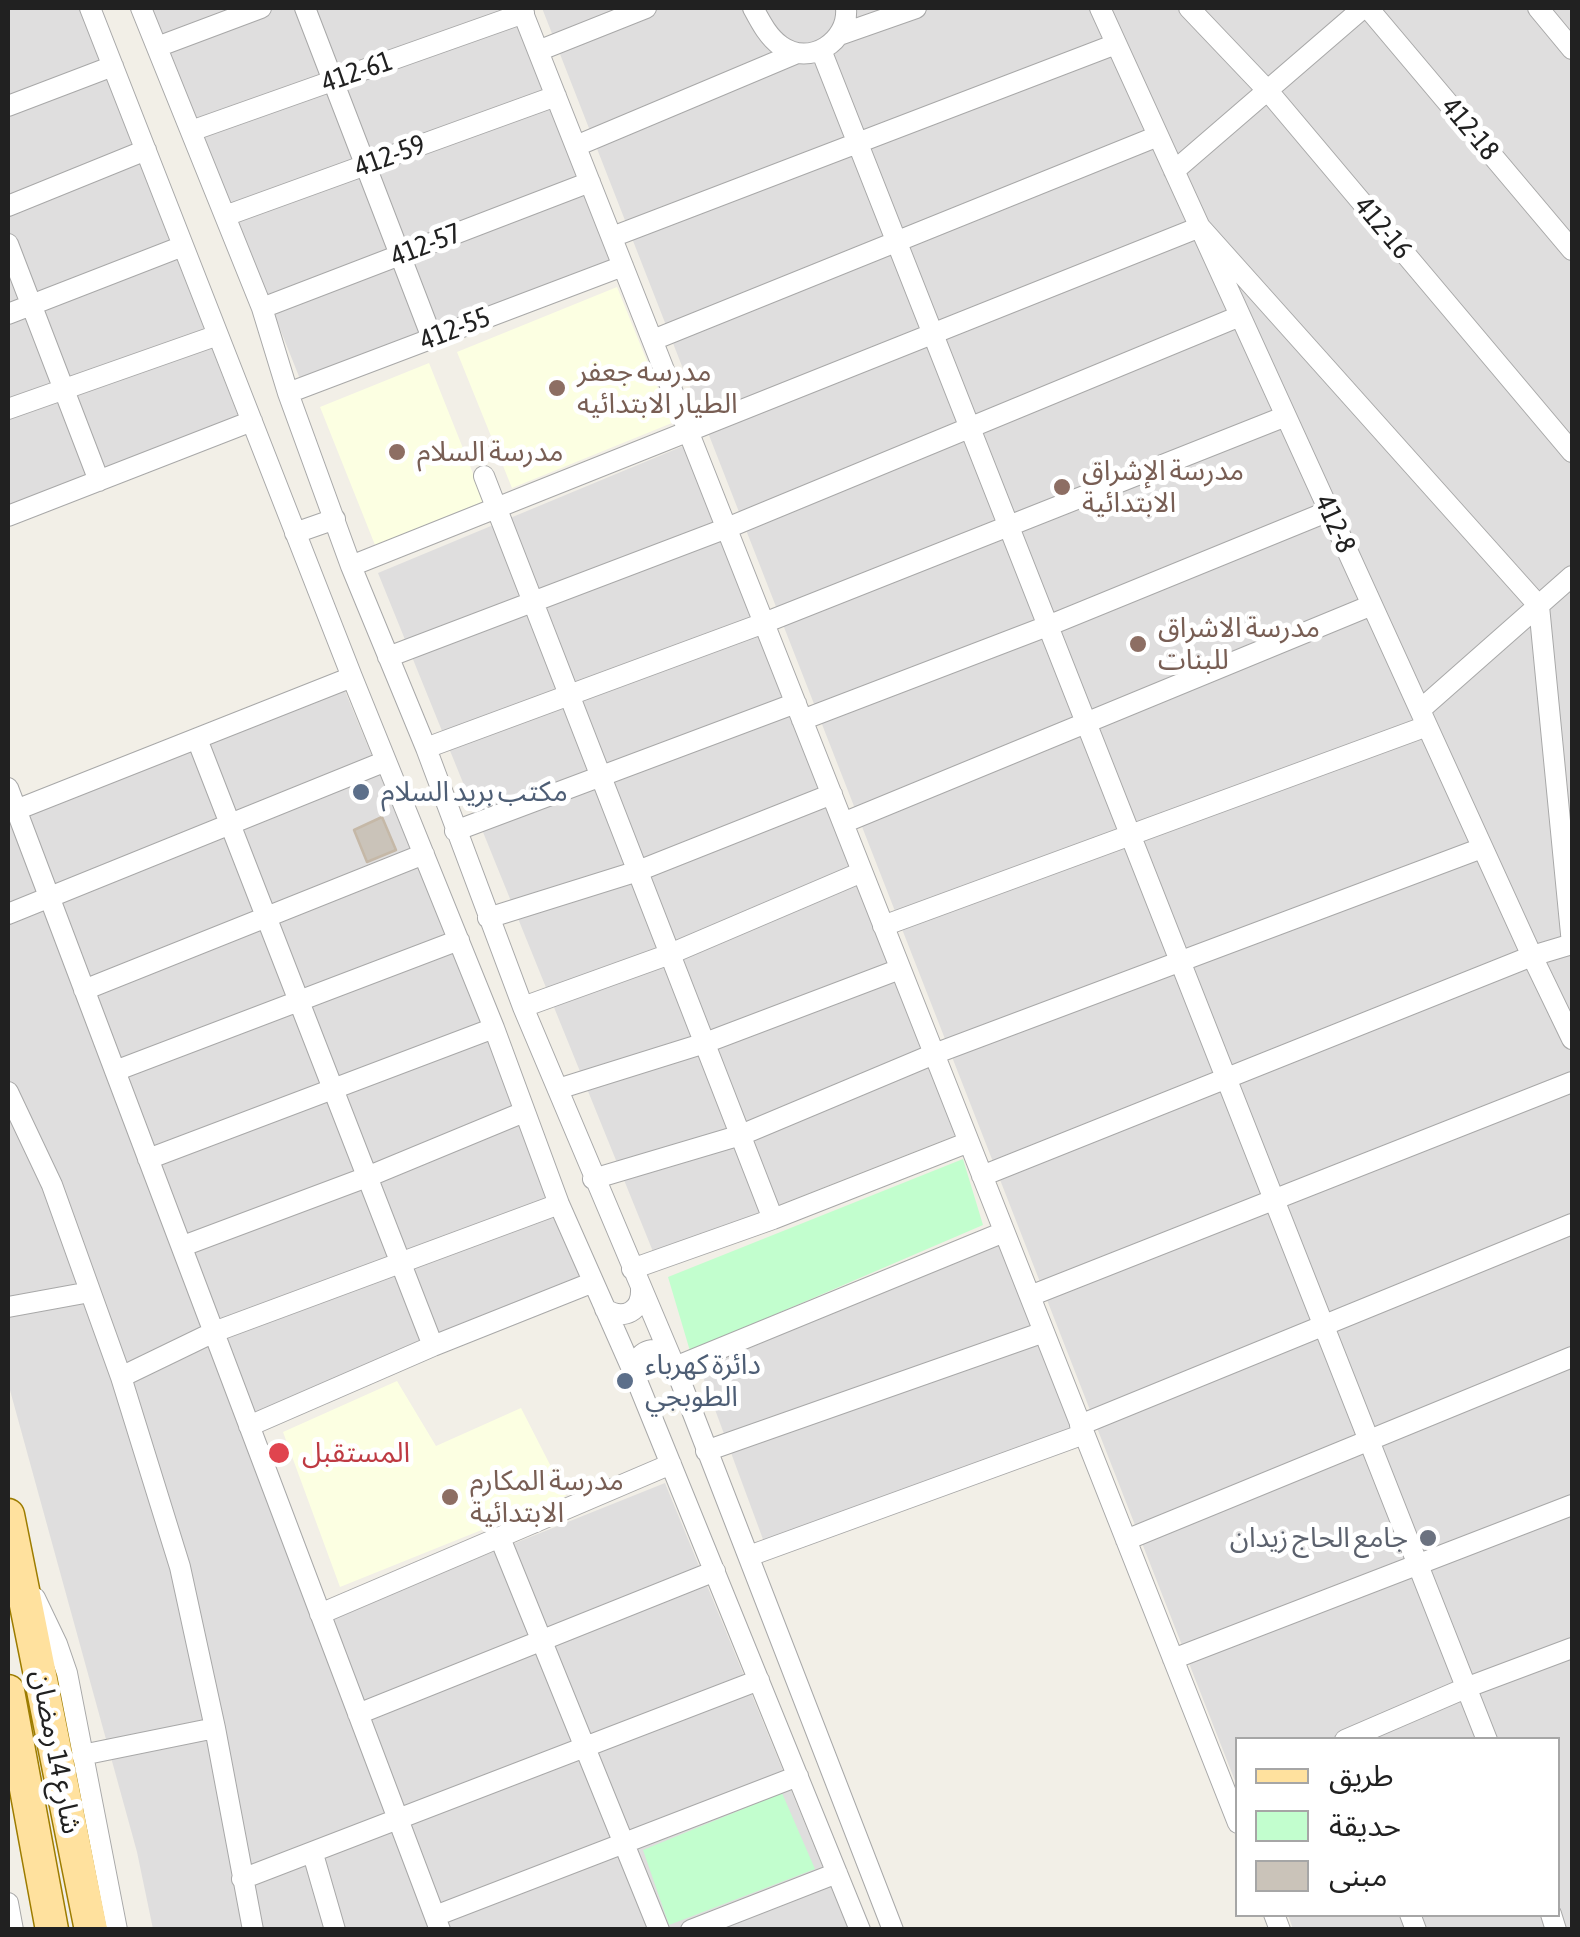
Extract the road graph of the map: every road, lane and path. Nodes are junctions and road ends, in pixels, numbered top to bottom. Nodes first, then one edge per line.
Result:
1 (141, 8) edge
2 (261, 8) edge
3 (304, 8) edge
4 (646, 8) edge
5 (753, 8) edge
6 (846, 8) edge
7 (916, 8) edge
8 (1100, 8) edge
9 (1189, 8) edge
10 (1366, 8) edge
11 (1538, 8) edge
12 (95, 9) edge
13 (522, 10) edge
14 (840, 35) junction
15 (1116, 44) junction
16 (157, 46) junction
17 (1572, 48) edge
18 (821, 50) junction
19 (538, 51) junction
20 (797, 53) junction
21 (113, 66) junction
22 (333, 81) junction
23 (1268, 92) junction
24 (556, 96) junction
25 (8, 106) edge
26 (191, 131) junction
27 (1158, 136) junction
28 (860, 141) junction
29 (576, 146) junction
30 (146, 150) junction
31 (365, 165) junction
32 (1174, 170) junction
33 (590, 182) junction
34 (8, 206) edge
35 (225, 216) junction
36 (1200, 227) junction
37 (612, 237) junction
38 (898, 240) junction
39 (8, 244) edge
40 (183, 246) junction
41 (1572, 250) edge
42 (400, 255) junction
43 (623, 266) junction
44 (31, 305) junction
45 (262, 308) junction
46 (8, 314) edge
47 (1240, 316) junction
48 (935, 332) junction
49 (218, 334) junction
50 (432, 338) junction
51 (652, 340) junction
52 (64, 389) junction
53 (288, 392) junction
54 (8, 409) edge
55 (1286, 416) junction
56 (252, 421) junction
57 (972, 427) junction
58 (688, 430) junction
59 (1572, 452) edge
60 (484, 476) dead end
61 (99, 480) junction
62 (497, 509) junction
63 (1329, 510) junction
64 (8, 516) edge
65 (335, 519) junction
66 (1010, 524) junction
67 (727, 528) junction
68 (296, 534) junction
69 (352, 566) junction
70 (1572, 576) edge
71 (534, 604) junction
72 (1372, 604) junction
73 (1538, 606) junction
74 (764, 623) junction
75 (1050, 625) junction
76 (388, 658) junction
77 (352, 678) junction
78 (569, 694) junction
79 (799, 712) junction
80 (1424, 718) junction
81 (1088, 721) junction
82 (197, 738) junction
83 (426, 748) junction
84 (386, 762) junction
85 (601, 776) junction
86 (8, 788) edge
87 (832, 794) junction
88 (16, 810) junction
89 (229, 822) junction
90 (843, 823) junction
91 (456, 831) junction
92 (1132, 834) junction
93 (1482, 848) junction
94 (424, 854) junction
95 (638, 871) junction
96 (862, 872) junction
97 (50, 898) junction
98 (8, 914) edge
99 (266, 917) junction
100 (488, 918) junction
101 (884, 926) junction
102 (458, 940) junction
103 (1572, 944) edge
104 (670, 954) junction
105 (1532, 956) junction
106 (1182, 960) junction
107 (900, 969) junction
108 (84, 990) junction
109 (299, 1001) junction
110 (523, 1007) junction
111 (494, 1028) junction
112 (1572, 1038) edge
113 (705, 1043) junction
114 (934, 1054) junction
115 (115, 1072) junction
116 (1228, 1078) junction
117 (1572, 1082) edge
118 (333, 1089) junction
119 (558, 1089) junction
120 (8, 1092) edge
121 (524, 1112) junction
122 (741, 1135) junction
123 (969, 1142) junction
124 (148, 1159) junction
125 (367, 1176) junction
126 (982, 1176) junction
127 (593, 1179) junction
128 (1277, 1201) junction
129 (558, 1204) junction
130 (774, 1219) junction
131 (1572, 1224) edge
132 (1004, 1232) junction
133 (182, 1246) junction
134 (400, 1263) junction
135 (636, 1279) junction
136 (591, 1282) junction
137 (90, 1292) junction
138 (1030, 1296) junction
139 (8, 1306) edge
140 (605, 1309) junction
141 (1326, 1326) junction
142 (214, 1332) junction
143 (1044, 1332) junction
144 (433, 1346) junction
145 (1572, 1357) edge
146 (672, 1361) junction
147 (635, 1376) junction
148 (121, 1377) junction
149 (250, 1426) junction
150 (1082, 1430) junction
151 (1371, 1440) junction
152 (706, 1451) junction
153 (671, 1464) junction
154 (1572, 1505) edge
155 (8, 1515) edge
156 (500, 1538) junction
157 (1126, 1540) junction
158 (748, 1556) junction
159 (18, 1563) junction
160 (1420, 1566) junction
161 (714, 1570) junction
162 (320, 1614) junction
163 (542, 1640) junction
164 (1572, 1648) edge
165 (1173, 1658) junction
166 (759, 1680) junction
167 (1468, 1687) junction
168 (8, 1691) edge
169 (358, 1714) junction
170 (215, 1728) junction
171 (818, 1737) junction
172 (1352, 1737) edge
173 (1486, 1737) edge
174 (585, 1747) junction
175 (788, 1751) junction
176 (82, 1755) junction
177 (798, 1776) junction
178 (1230, 1782) edge
179 (1235, 1808) edge
180 (398, 1819) junction
181 (624, 1843) junction
182 (313, 1854) junction
183 (838, 1873) junction
184 (242, 1879) junction
185 (8, 1903) edge
186 (437, 1923) edge
187 (13, 1930) edge
188 (52, 1930) edge
189 (91, 1930) edge
190 (117, 1930) edge
191 (253, 1930) edge
192 (335, 1930) edge
193 (660, 1930) edge
194 (690, 1930) edge
195 (860, 1930) edge
196 (894, 1930) edge

1 - 16 street
2 - 16 street
3 - 22 street
4 - 19 street
5 - 20 street
6 - 14 street
7 - 14 street
8 - 15 street, 412-8
9 - 23 street, 412-16
10 - 23 street
10 - 41 street, 412-18
11 - 17 street
12 - 21 street
13 - 19 street
13 - 22 street, 412-61
14 - 18 street
15 - 27 street, 412-8
15 - 28 street
16 - 26 street
18 - 20 street
18 - 28 street
19 - 24 street
20 - 29 street
21 - 25 street
21 - 30 street
22 - 26 street, 412-61
22 - 31 street
23 - 32 street
23 - 59 street, 412-16
24 - 29 street
24 - 31 street, 412-59
26 - 35 street
27 - 32 street, 412-8
27 - 38 street
28 - 37 street
28 - 38 street
29 - 33 street
30 - 34 street
30 - 40 street
31 - 35 street, 412-59
31 - 42 street
32 - 36 street, 412-8
33 - 37 street
33 - 42 street, 412-57
35 - 45 street
36 - 47 street, 412-8
36 - 48 street
36 - 73 street
37 - 43 street
38 - 48 street
38 - 51 street
39 - 44 street
40 - 44 street
40 - 49 street
42 - 45 street, 412-57
42 - 50 street
43 - 50 street, 412-55
43 - 51 street
44 - 46 street
44 - 52 street
45 - 53 street
47 - 55 street, 412-8
47 - 57 street
48 - 57 street
48 - 58 street
49 - 52 street
49 - 56 street
50 - 53 street, 412-55
51 - 58 street
52 - 54 street
52 - 61 street
53 - 65 street
55 - 63 street, 412-8
55 - 66 street
56 - 61 street
56 - 68 street
57 - 66 street
57 - 67 street
58 - 62 street
58 - 67 street
60 - 62 street
61 - 64 street
62 - 69 street
62 - 71 street
63 - 72 street, 412-8
63 - 75 street
65 - 68 street
65 - 69 street
66 - 74 street
66 - 75 street
67 - 71 street
67 - 74 street
68 - 77 street
69 - 76 street
70 - 73 street
71 - 76 street
71 - 78 street
72 - 80 street, 412-8
72 - 81 street
73 - 80 street
73 - 103 street
74 - 78 street
74 - 79 street
75 - 79 street
75 - 81 street
76 - 83 street
77 - 82 street
77 - 84 street
78 - 83 street
78 - 85 street
79 - 85 street
79 - 87 street
80 - 92 street
80 - 93 street, 412-8
81 - 90 street
81 - 92 street
82 - 88 street
82 - 89 street
83 - 91 street
84 - 89 street
84 - 94 street
85 - 91 street
85 - 95 street
86 - 88 street
87 - 90 street
87 - 95 street
88 - 97 street
89 - 97 street
89 - 99 street
90 - 96 street
91 - 100 street
92 - 101 street
92 - 106 street
93 - 105 street, 412-8
93 - 106 street
94 - 99 street
94 - 102 street
95 - 100 street
95 - 104 street
96 - 101 street
96 - 104 street
97 - 98 street
97 - 108 street
99 - 108 street
99 - 109 street
100 - 110 street
101 - 107 street
102 - 109 street
102 - 111 street
103 - 105 street
104 - 110 street
104 - 113 street
105 - 112 street, 412-8
105 - 116 street
106 - 114 street
106 - 116 street
107 - 113 street
107 - 114 street
108 - 115 street
109 - 115 street
109 - 118 street
110 - 119 street
111 - 118 street
111 - 121 street
113 - 119 street
113 - 122 street
114 - 122 street
114 - 123 street
115 - 124 street
116 - 126 street
116 - 128 street
117 - 128 street
118 - 124 street
118 - 125 street
119 - 127 street
120 - 137 street
121 - 125 street
121 - 129 street
122 - 127 street
122 - 130 street
123 - 126 street
123 - 130 street
124 - 133 street
125 - 133 street
125 - 134 street
126 - 132 street
127 - 135 street
128 - 138 street
128 - 141 street
129 - 134 street
129 - 136 street
130 - 135 street
131 - 141 street
132 - 138 street
132 - 146 street
133 - 142 street
134 - 142 street
134 - 144 street
135 - 140 street
135 - 146 street
136 - 140 street
136 - 144 street
137 - 139 street
137 - 148 street
138 - 143 street
140 - 147 street
141 - 150 street
141 - 151 street
142 - 148 street
142 - 149 street
143 - 150 street
143 - 152 street
144 - 149 street
145 - 151 street
146 - 147 street
146 - 152 street
147 - 153 street
148 - 170 street
149 - 162 street
150 - 157 street
150 - 158 street
151 - 157 street
151 - 160 street
152 - 158 street
153 - 156 street
153 - 161 street
154 - 160 street
155 - 159 main road, شارع 14 رمضان
156 - 162 street
156 - 163 street
157 - 165 street
158 - 171 street
159 - 176 street
159 - 189 main road, شارع 14 رمضان
160 - 165 street
160 - 167 street
161 - 163 street
161 - 166 street
162 - 169 street
163 - 169 street
163 - 174 street
164 - 167 street
165 - 178 street
166 - 174 street
166 - 175 street
167 - 172 street
167 - 173 street
168 - 188 main road, شارع 14 رمضان
169 - 180 street
170 - 176 street
170 - 184 street
171 - 175 street
171 - 196 street
174 - 180 street
174 - 181 street
175 - 177 street
176 - 190 street
177 - 181 street
177 - 183 street
178 - 179 street
180 - 182 street
180 - 186 street
181 - 186 street
181 - 193 street
182 - 184 street
182 - 192 street
183 - 194 street
183 - 195 street
184 - 191 street
185 - 187 street

